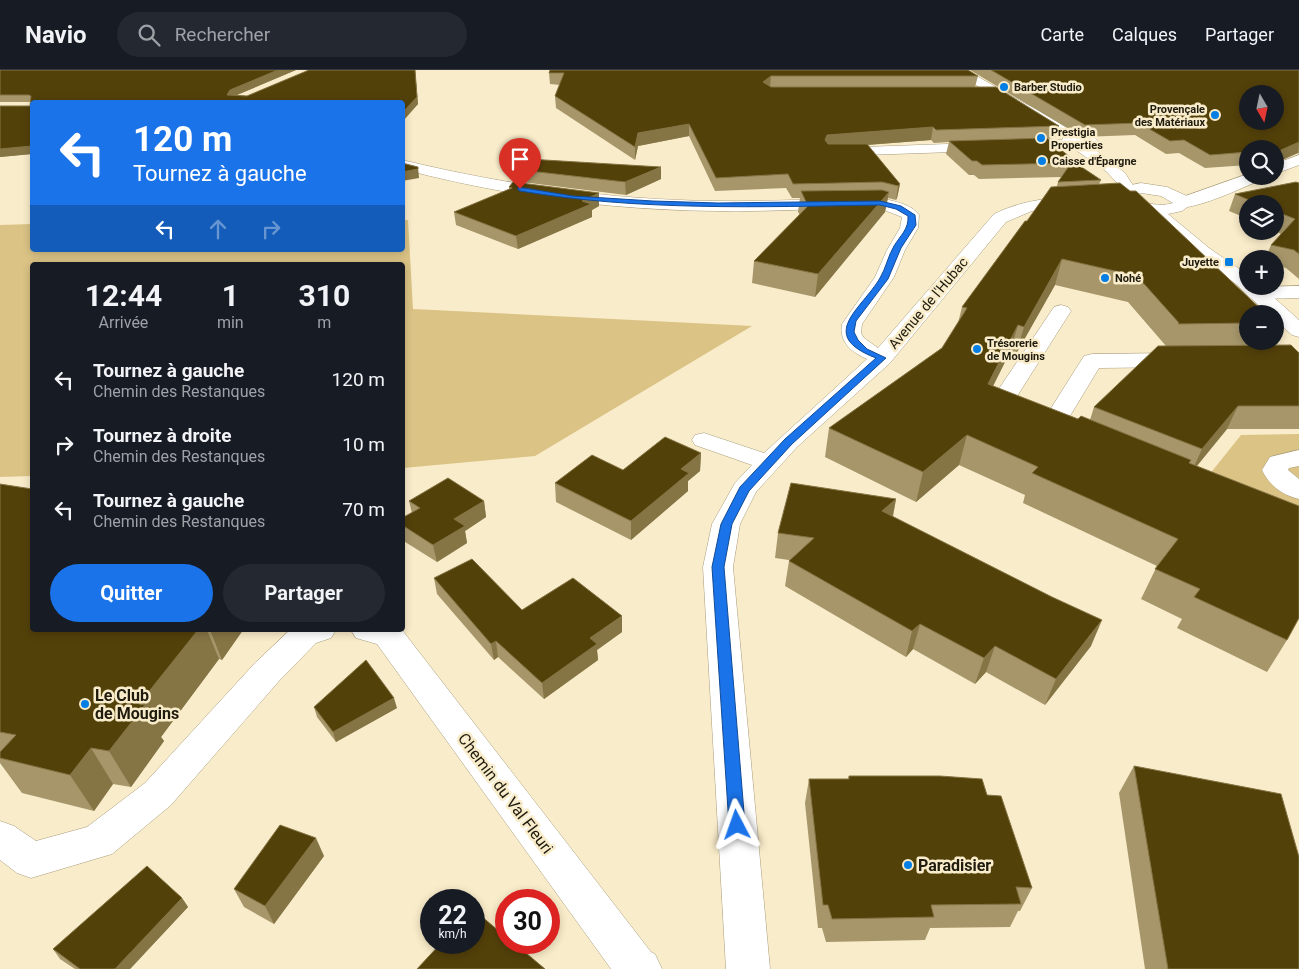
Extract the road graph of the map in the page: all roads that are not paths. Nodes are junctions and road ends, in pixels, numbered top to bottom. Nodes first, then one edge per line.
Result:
1 (957, 70) edge
2 (998, 93) junction
3 (969, 94) edge
4 (1083, 144) junction
5 (832, 152) edge
6 (1060, 156) edge
7 (1299, 160) edge
8 (405, 165) edge
9 (1284, 166) edge
10 (1239, 183) edge
11 (1225, 189) junction
12 (1158, 190) junction
13 (1133, 199) junction
14 (1181, 205) junction
15 (1239, 273) edge
16 (1239, 278) edge
17 (1284, 290) edge
18 (1299, 292) edge
19 (1259, 295) edge
20 (1061, 312) dead end
21 (1299, 331) edge
22 (882, 358) junction
23 (1202, 359) edge
24 (1058, 416) junction
25 (704, 440) dead end
26 (1104, 448) edge
27 (1299, 458) edge
28 (769, 462) junction
29 (1299, 491) edge
30 (312, 632) edge
31 (375, 632) edge
32 (0, 838) edge
33 (638, 969) edge
34 (748, 969) edge

1 - 2 street
2 - 3 street
2 - 4 street
4 - 5 street
4 - 6 street
4 - 12 street
4 - 13 street
7 - 9 street
8 - 22 street
10 - 11 street
11 - 12 street
11 - 14 street
12 - 13 street
12 - 14 street
13 - 14 street
13 - 16 street
13 - 22 street, Avenue de l'Hubac
14 - 15 street
17 - 18 street
19 - 21 street
20 - 24 street
22 - 28 street, Avenue de l'Hubac
23 - 24 street
24 - 26 street
25 - 28 street
27 - 29 street
28 - 34 street, Avenue de l'Hubac
30 - 32 street
31 - 33 street, Chemin du Val Fleuri

